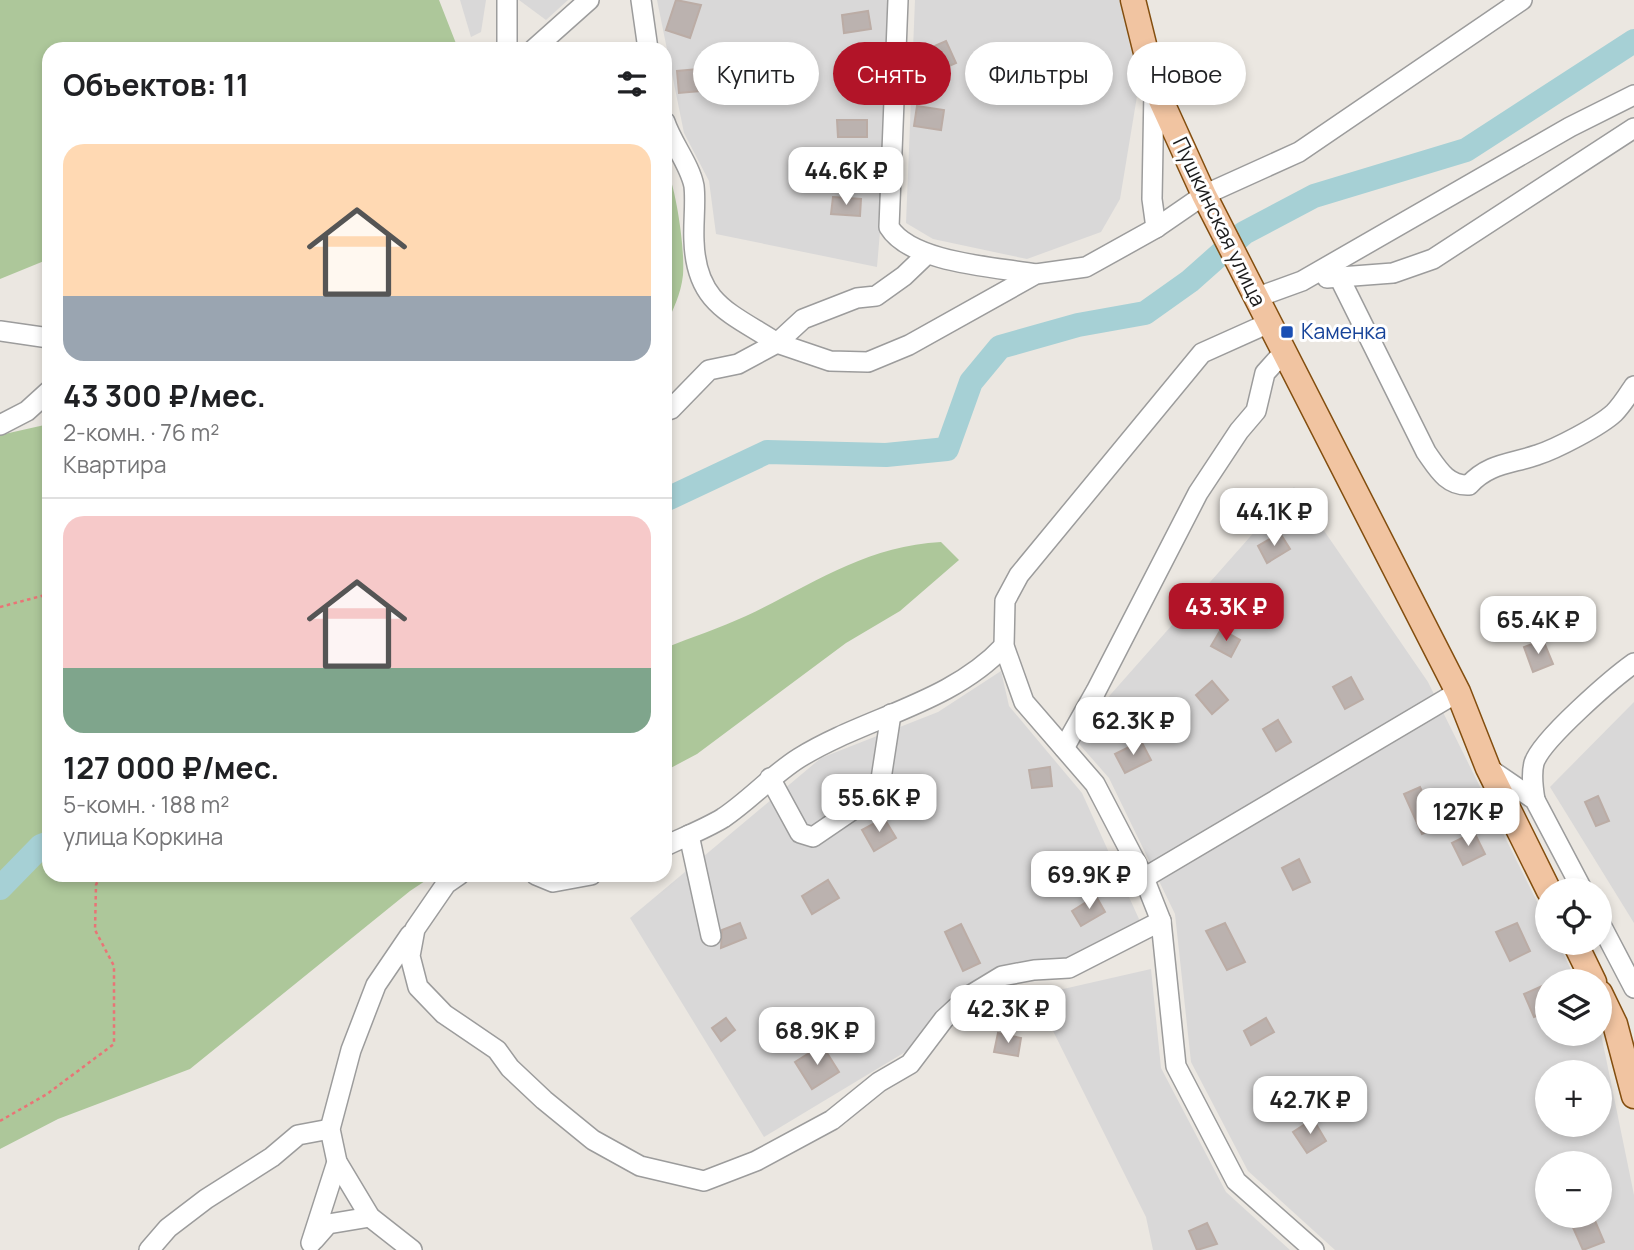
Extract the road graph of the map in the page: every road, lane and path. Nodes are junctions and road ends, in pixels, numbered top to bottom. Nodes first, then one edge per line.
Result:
1 (507, 0) edge
2 (589, 0) edge
3 (641, 0) edge
4 (898, 0) edge
5 (1133, 0) edge
6 (1522, 0) edge
7 (507, 42) edge
8 (542, 42) edge
9 (647, 42) edge
10 (1143, 42) edge
11 (1634, 95) edge
12 (1154, 105) edge
13 (1163, 105) edge
14 (1634, 128) edge
15 (672, 137) edge
16 (1204, 195) junction
17 (1156, 228) junction
18 (927, 254) junction
19 (1036, 274) junction
20 (1339, 277) junction
21 (1302, 281) junction
22 (1250, 287) junction
23 (1269, 323) junction
24 (0, 331) edge
25 (42, 337) edge
26 (778, 343) junction
27 (1284, 352) junction
28 (1634, 386) edge
29 (42, 397) edge
30 (672, 408) edge
31 (0, 425) edge
32 (42, 596) edge
33 (0, 607) edge
34 (1004, 646) junction
35 (1634, 663) edge
36 (1458, 692) junction
37 (891, 714) junction
38 (1063, 748) junction
39 (1488, 768) junction
40 (770, 778) junction
41 (1535, 800) junction
42 (689, 835) junction
43 (672, 843) edge
44 (1144, 878) junction
45 (1543, 878) edge
46 (1576, 878) edge
47 (97, 882) edge
48 (449, 882) edge
49 (1161, 920) junction
50 (415, 929) junction
51 (711, 936) dead end
52 (1612, 946) edge
53 (1634, 988) edge
54 (1612, 1018) edge
55 (1634, 1096) edge
56 (0, 1121) edge
57 (330, 1129) junction
58 (337, 1162) junction
59 (370, 1217) junction
60 (310, 1246) edge
61 (149, 1250) edge
62 (412, 1250) edge
63 (1314, 1250) edge

1 - 7 street
2 - 8 street
3 - 9 street
4 - 18 street
5 - 10 main road, Пушкинская улица
6 - 16 street
11 - 21 street
12 - 17 street
13 - 16 main road, Пушкинская улица
14 - 20 street
15 - 26 street
16 - 17 street
16 - 22 main road, Пушкинская улица
17 - 19 street
18 - 19 street
18 - 26 street
19 - 26 street
20 - 21 street
20 - 28 street
21 - 22 street
22 - 23 main road, Пушкинская улица
23 - 27 main road, Пушкинская улица
23 - 34 street
24 - 25 street
26 - 30 street
27 - 36 main road, Пушкинская улица
27 - 38 street
29 - 31 street
32 - 33 path
34 - 37 street
34 - 38 street
35 - 41 street
36 - 39 main road, Пушкинская улица
36 - 44 street
37 - 40 street
37 - 40 street
38 - 44 street
39 - 41 street
39 - 45 main road, Пушкинская улица
40 - 42 street
41 - 46 street
42 - 43 street
42 - 51 street
44 - 49 street
47 - 56 path
48 - 50 street
49 - 50 street
49 - 63 street
50 - 57 street
52 - 53 street
54 - 55 main road
57 - 58 street
57 - 61 street
58 - 59 street
58 - 60 street
59 - 60 street
59 - 62 street

